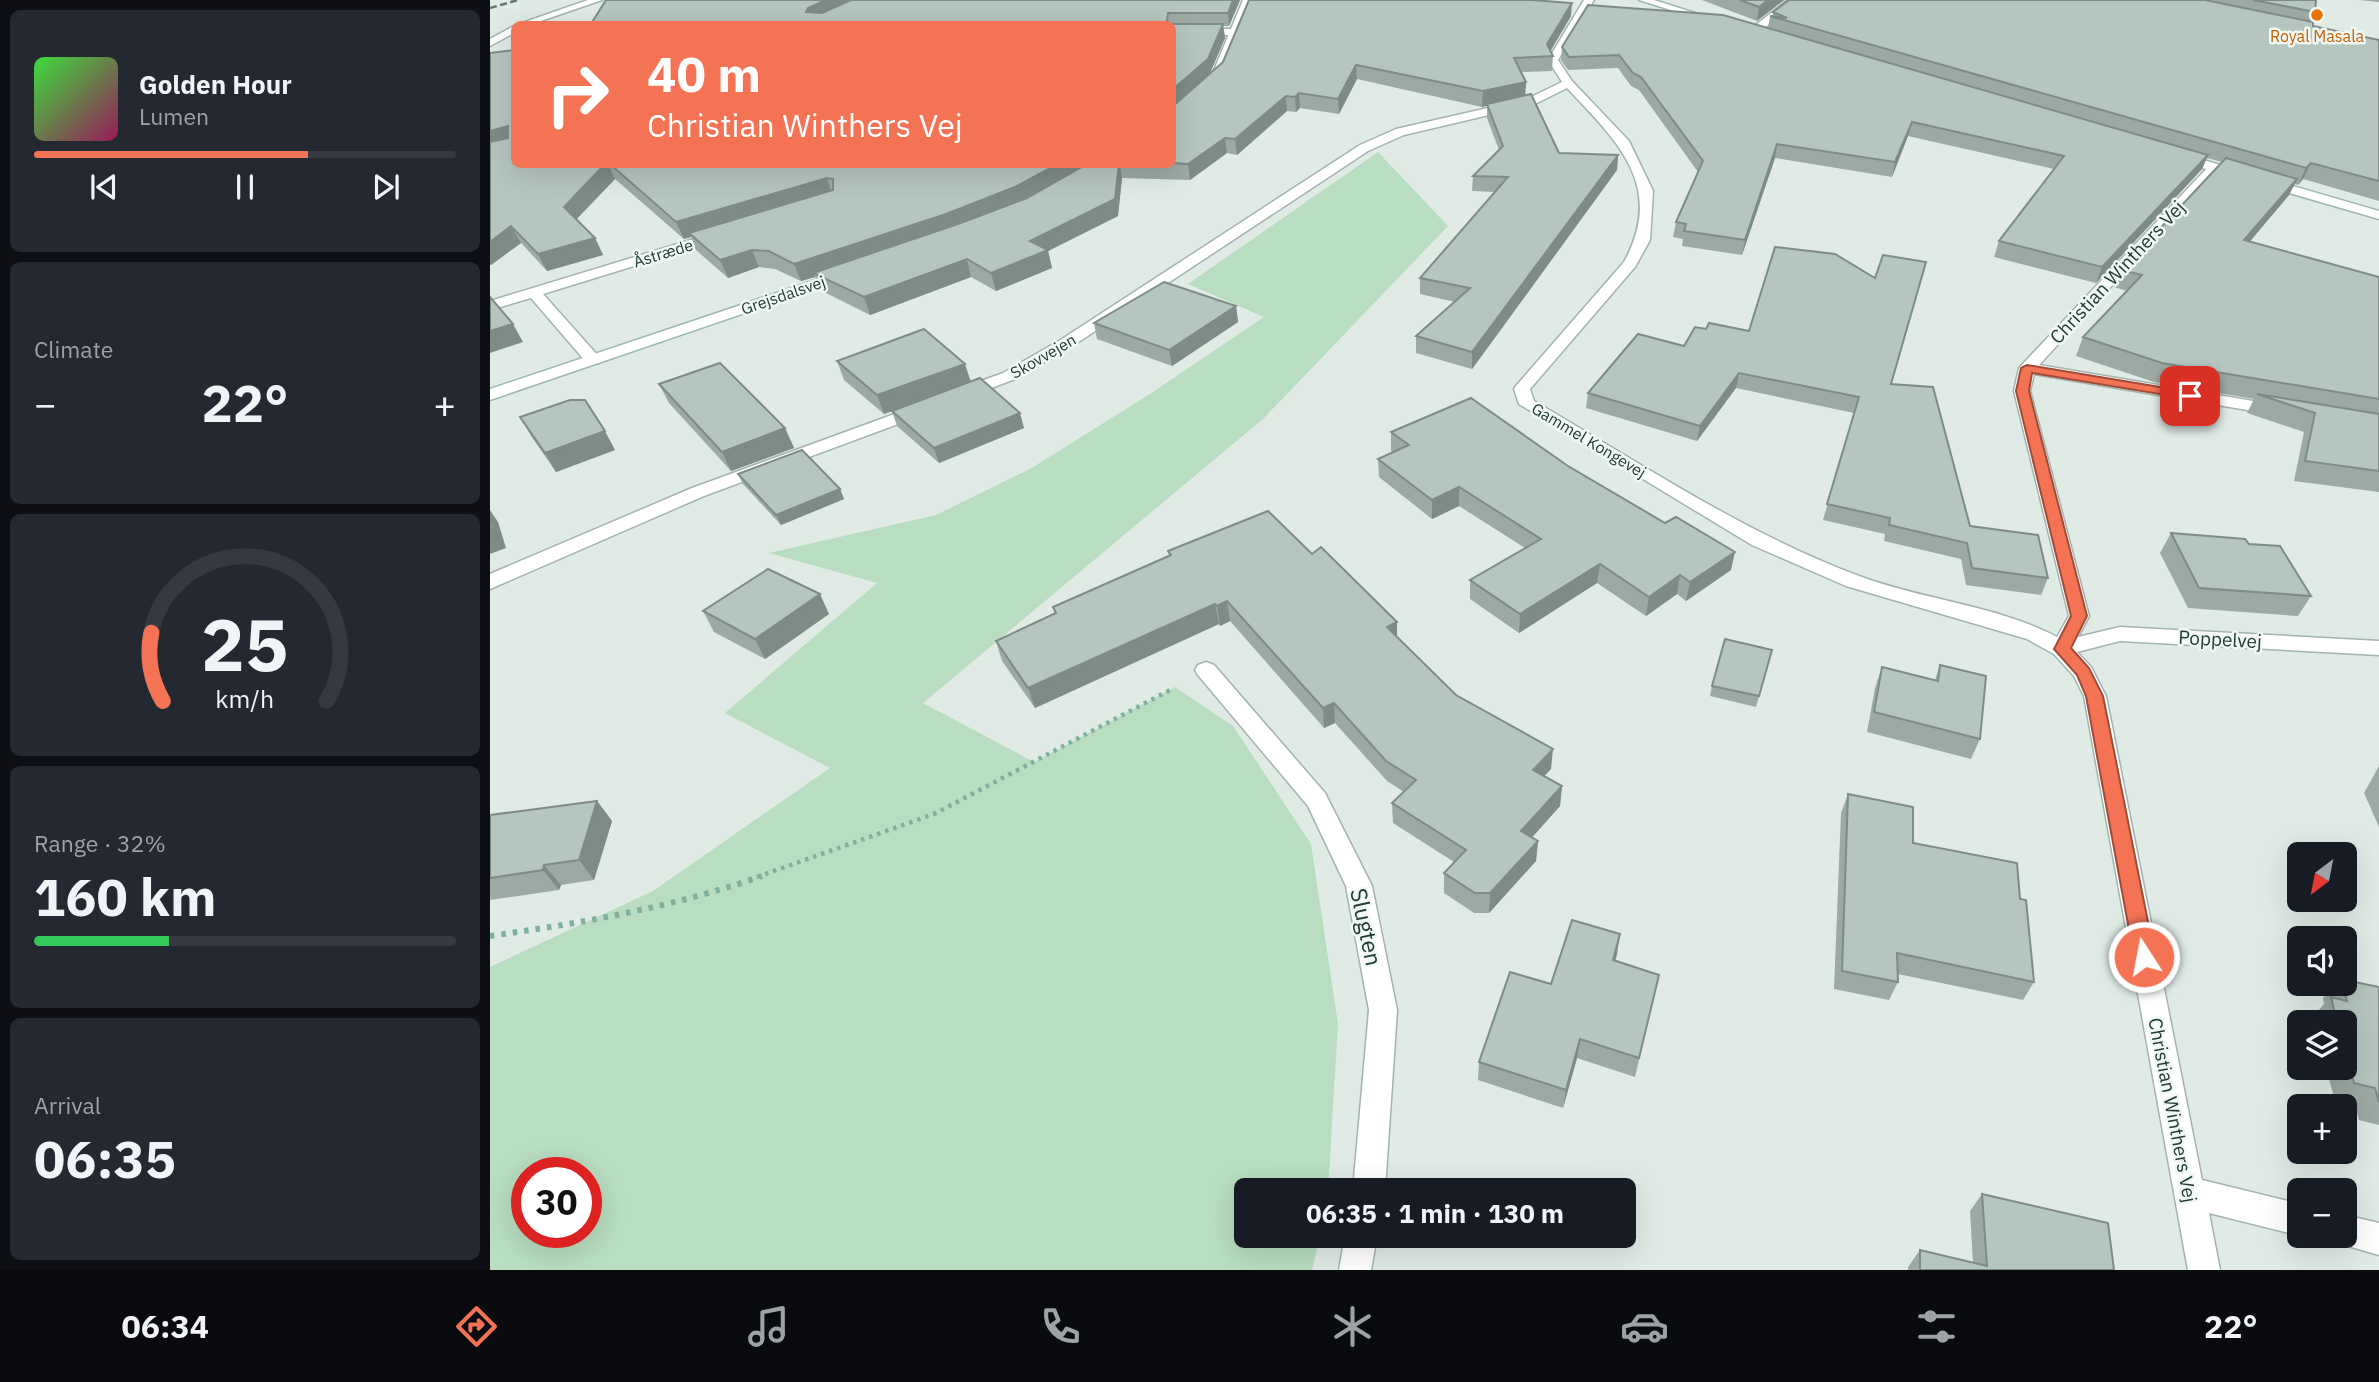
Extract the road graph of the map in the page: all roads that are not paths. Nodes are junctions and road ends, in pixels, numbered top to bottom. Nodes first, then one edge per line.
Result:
1 (597, 0) edge
2 (1248, 0) edge
3 (1589, 0) edge
4 (1644, 0) edge
5 (1794, 0) edge
6 (533, 21) edge
7 (1729, 25) edge
8 (511, 31) edge
9 (1176, 32) edge
10 (1235, 32) junction
11 (1753, 32) edge
12 (490, 43) edge
13 (1568, 83) junction
14 (1176, 114) edge
15 (2161, 152) edge
16 (2214, 168) junction
17 (2379, 215) edge
18 (729, 233) edge
19 (863, 268) edge
20 (534, 293) junction
21 (490, 306) edge
22 (593, 360) junction
23 (2027, 368) junction
24 (490, 395) edge
25 (2298, 414) edge
26 (490, 582) edge
27 (2379, 648) edge
28 (2062, 649) junction
29 (1206, 670) road end
30 (1370, 1178) edge
31 (2189, 1192) junction
32 (2287, 1217) edge
33 (2357, 1234) edge
34 (2379, 1240) edge
35 (1359, 1248) edge
36 (1354, 1270) edge
37 (2204, 1270) edge

1 - 6 street
2 - 10 street
3 - 13 street, Gammel Kongevej
4 - 7 street
5 - 11 street
8 - 12 street
9 - 10 street
10 - 14 street
13 - 26 street, Skovvejen
13 - 28 street, Gammel Kongevej
15 - 16 street
16 - 17 street
16 - 23 street, Christian Winthers Vej
18 - 20 street, Åstræde
19 - 22 street, Grejsdalsvej
20 - 21 street, Åstræde
20 - 22 street
22 - 24 street, Grejsdalsvej
23 - 25 street
23 - 28 street
27 - 28 street, Poppelvej
28 - 31 street, Christian Winthers Vej
29 - 30 street, Slugten
31 - 32 street
31 - 37 street, Christian Winthers Vej
33 - 34 street
35 - 36 street

